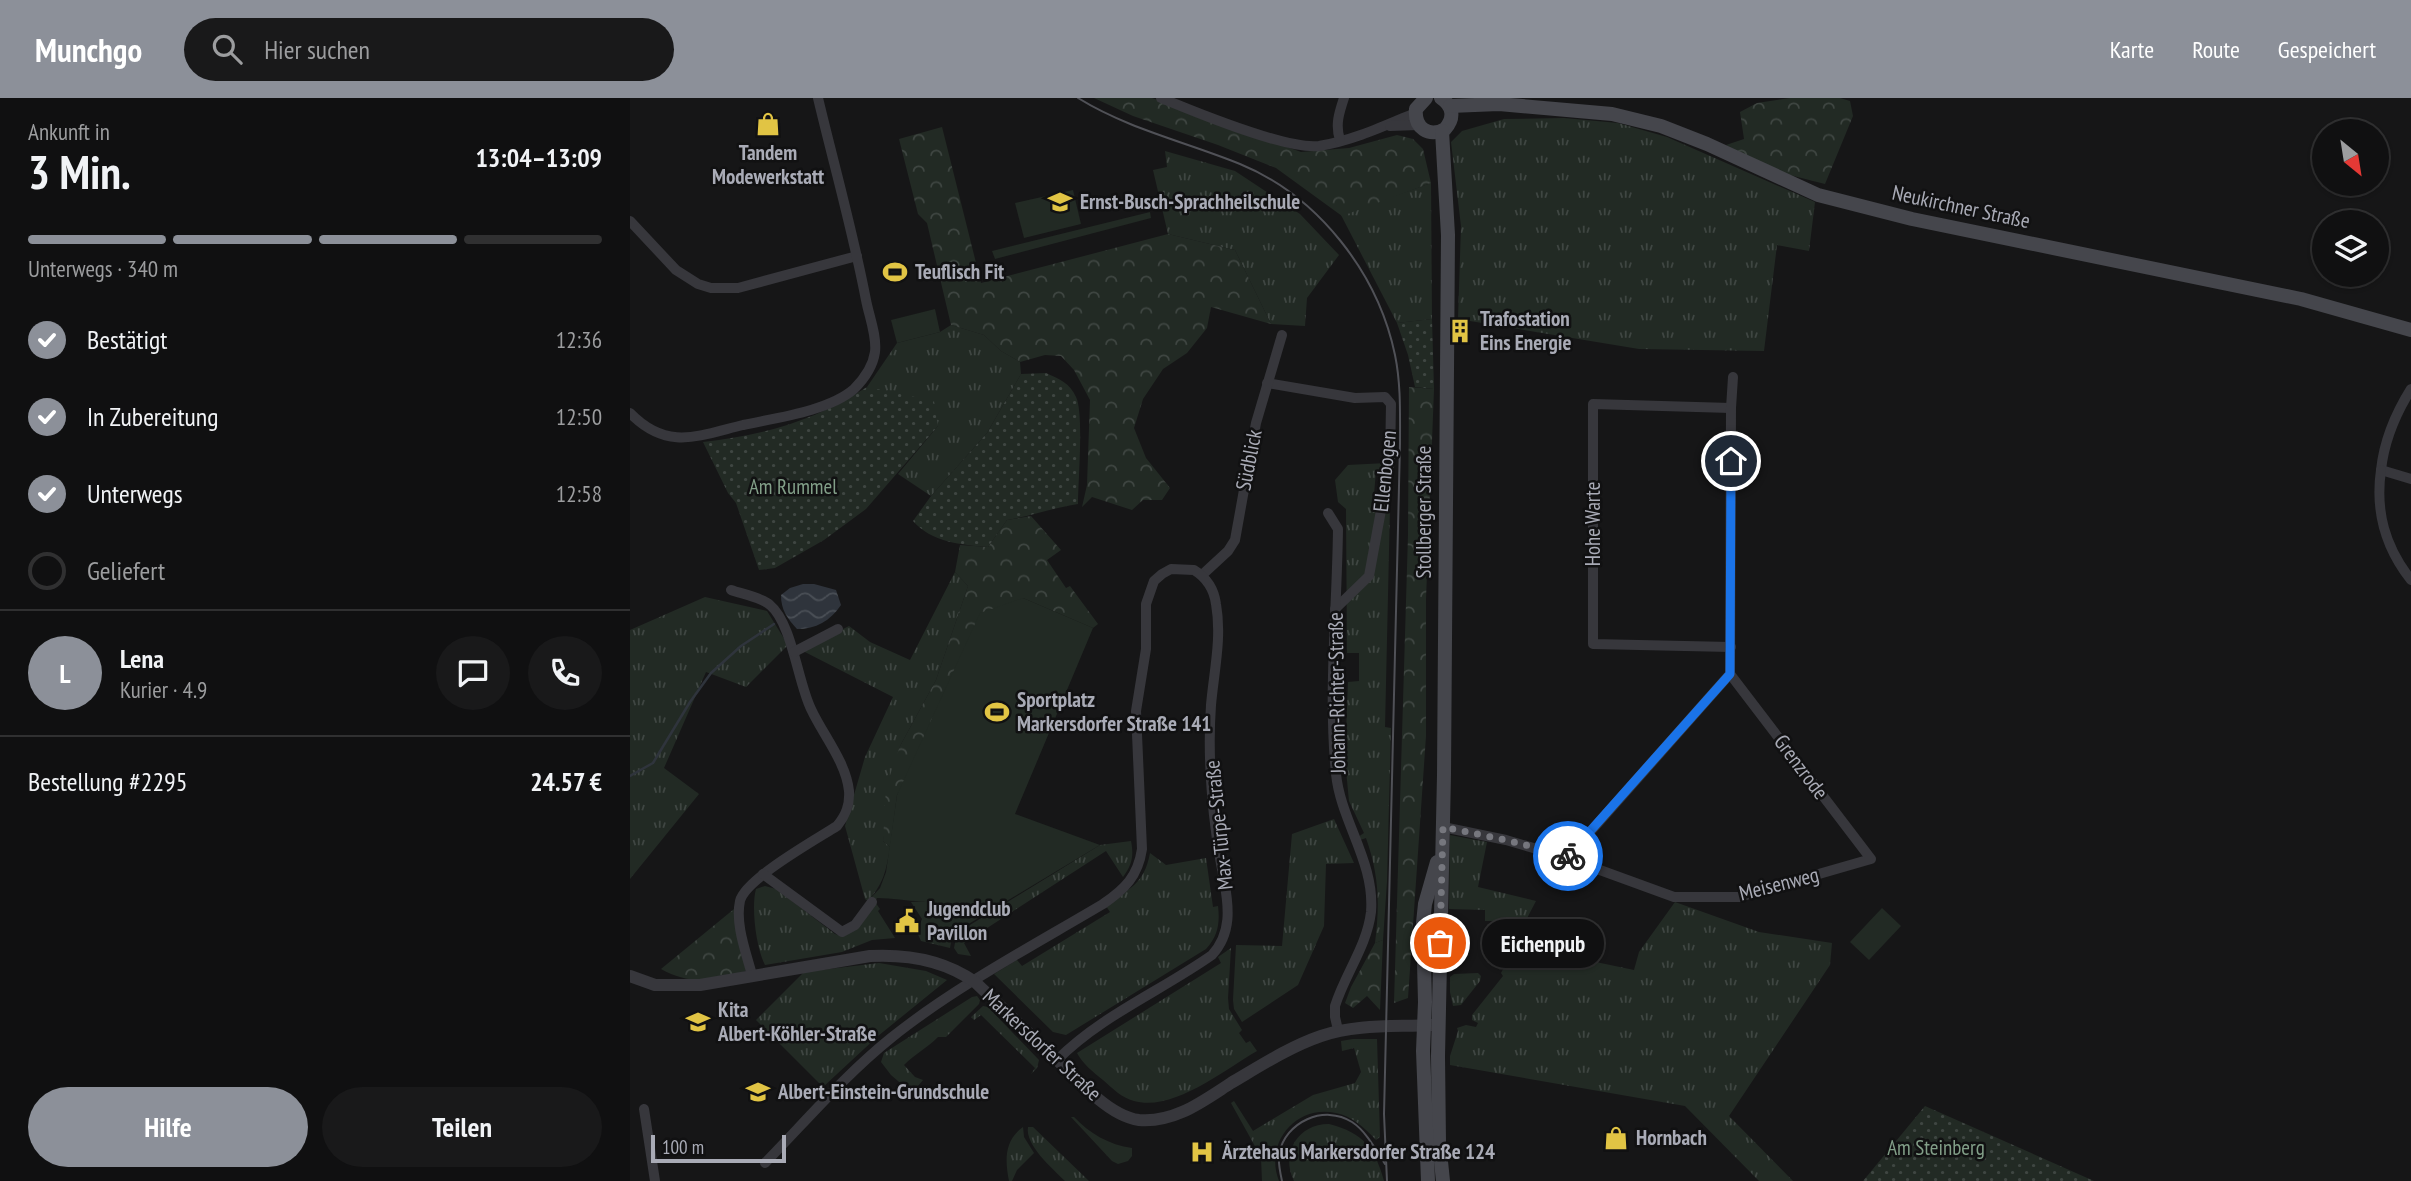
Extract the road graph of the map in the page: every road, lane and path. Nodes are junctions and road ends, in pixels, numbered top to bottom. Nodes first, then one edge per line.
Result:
1 (818, 98) edge
2 (1161, 98) edge
3 (1344, 98) edge
4 (1446, 102) edge
5 (1510, 106) junction
6 (1428, 115) edge
7 (1340, 141) junction
8 (630, 221) edge
9 (857, 256) junction
10 (2411, 330) edge
11 (1282, 335) dead end
12 (1733, 377) dead end
13 (1267, 383) junction
14 (2411, 389) edge
15 (1731, 408) junction
16 (630, 413) edge
17 (2381, 470) junction
18 (2411, 479) edge
19 (1328, 513) dead end
20 (1202, 575) junction
21 (2411, 580) edge
22 (731, 590) dead end
23 (1335, 609) junction
24 (838, 629) dead end
25 (1731, 647) junction
26 (794, 652) junction
27 (1730, 674) junction
28 (1443, 830) junction
29 (1567, 858) junction
30 (1871, 859) joint
31 (762, 874) junction
32 (872, 902) dead end
33 (752, 975) junction
34 (630, 976) edge
35 (975, 982) junction
36 (1432, 1025) junction
37 (1338, 1030) junction
38 (1057, 1060) junction
39 (645, 1109) dead end
40 (765, 1163) dead end
41 (655, 1181) edge
42 (1428, 1181) edge
43 (1443, 1181) edge

1 - 9 street
2 - 7 street
3 - 7 street
4 - 5 main road, Neukirchner Straße
4 - 6 main road, Stollberger Straße
5 - 6 main road, Neukirchner Straße
5 - 10 main road, Neukirchner Straße
6 - 7 street
6 - 28 main road, Stollberger Straße
8 - 9 street
9 - 16 street
11 - 13 street, Südblick
12 - 15 street
13 - 20 street, Südblick
13 - 23 street, Ellenbogen
14 - 17 street
15 - 25 street
15 - 25 street, Hohe Warte
17 - 18 street
17 - 21 street
19 - 23 street, Johann-Richter-Straße
20 - 35 street
20 - 38 street, Max-Türpe-Straße
22 - 26 street
23 - 37 street, Johann-Richter-Straße
24 - 26 street
25 - 27 street
26 - 31 street
27 - 29 street
27 - 30 street, Grenzrode
28 - 29 street, Meisenweg
28 - 36 main road, Stollberger Straße
29 - 30 street, Meisenweg
31 - 32 street
31 - 33 street
33 - 34 street, Markersdorfer Straße
33 - 35 street, Markersdorfer Straße
35 - 38 street, Markersdorfer Straße
35 - 40 street
36 - 37 street, Markersdorfer Straße
36 - 42 main road, Stollberger Straße
36 - 43 main road, Stollberger Straße
37 - 38 street, Markersdorfer Straße
39 - 41 street

